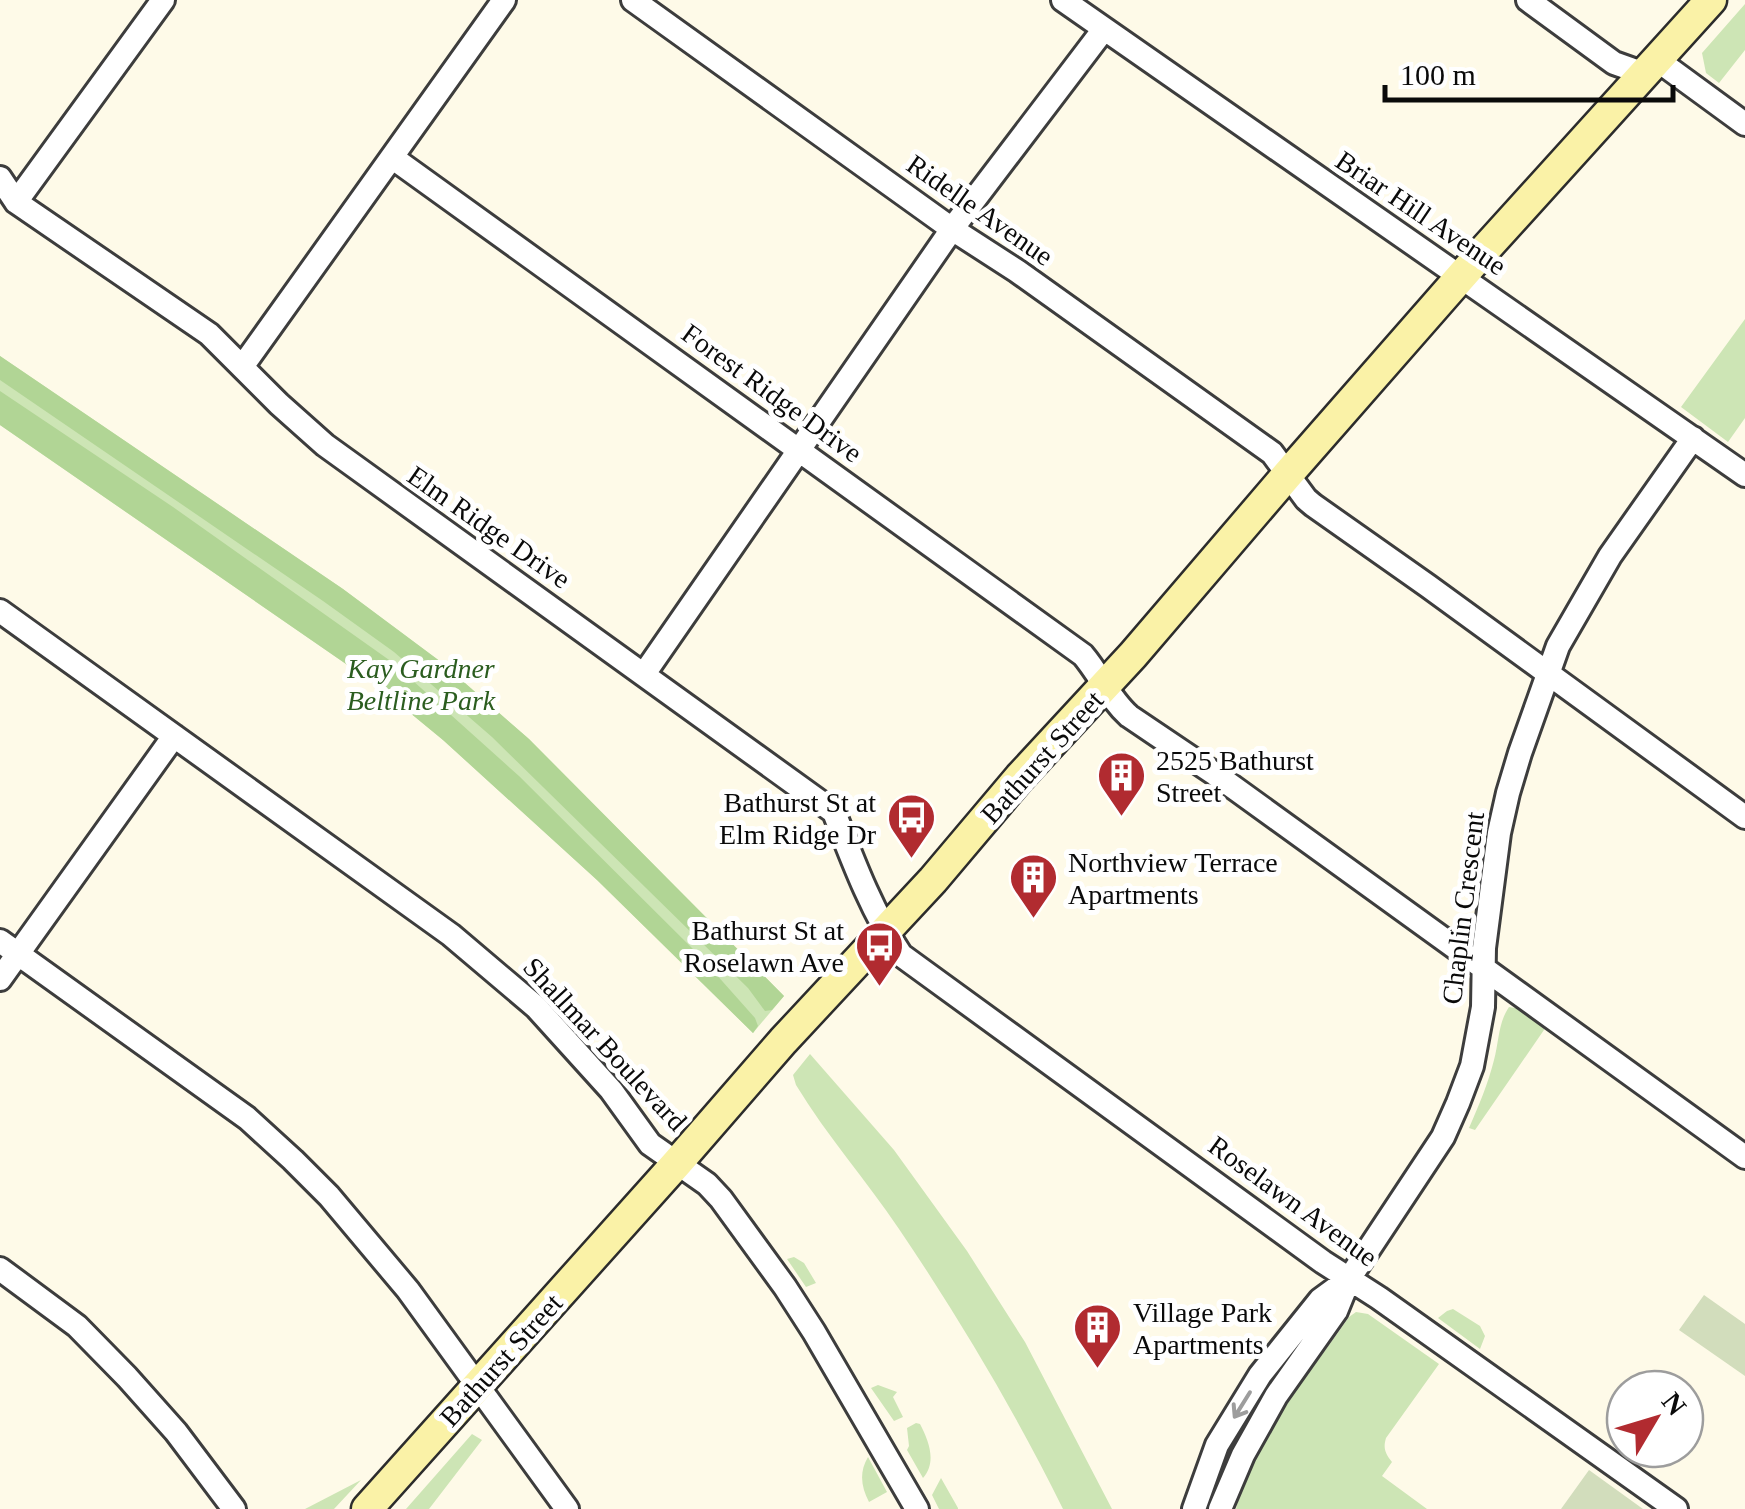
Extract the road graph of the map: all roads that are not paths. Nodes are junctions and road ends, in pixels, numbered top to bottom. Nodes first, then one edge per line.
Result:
1 (163, 0) edge
2 (504, 0) edge
3 (634, 0) edge
4 (1063, 0) edge
5 (1528, 0) edge
6 (1711, 0) edge
7 (1104, 29) junction
8 (1649, 66) junction
9 (1745, 124) edge
10 (394, 158) junction
11 (0, 178) edge
12 (8, 203) edge
13 (952, 230) junction
14 (1462, 276) junction
15 (242, 366) junction
16 (1693, 438) junction
17 (798, 449) junction
18 (1288, 474) junction
19 (1745, 476) edge
20 (0, 611) edge
21 (644, 674) junction
22 (1548, 674) junction
23 (1104, 688) junction
24 (174, 736) junction
25 (1745, 817) edge
26 (884, 930) junction
27 (9, 947) edge
28 (1484, 968) junction
29 (0, 979) edge
30 (1745, 1156) edge
31 (677, 1163) junction
32 (0, 1270) edge
33 (1349, 1279) junction
34 (478, 1386) junction
35 (234, 1509) edge
36 (368, 1509) edge
37 (567, 1509) edge
38 (918, 1509) edge
39 (1194, 1509) edge
40 (1220, 1509) edge
41 (1676, 1509) edge

1 - 12 street
2 - 10 street
3 - 13 street, Ridelle Avenue
4 - 7 street, Briar Hill Avenue
5 - 8 street
6 - 8 main road, Bathurst Street
7 - 13 street
7 - 14 street, Briar Hill Avenue
8 - 9 street
8 - 14 main road, Bathurst Street
10 - 15 street
10 - 17 street, Forest Ridge Drive
11 - 12 street, Elm Ridge Drive
12 - 15 street, Elm Ridge Drive
13 - 17 street
13 - 18 street, Ridelle Avenue
14 - 16 street, Briar Hill Avenue
14 - 18 main road, Bathurst Street
15 - 21 street, Elm Ridge Drive
16 - 19 street, Briar Hill Avenue
16 - 22 street, Chaplin Crescent
17 - 21 street
17 - 23 street, Forest Ridge Drive
18 - 22 street, Ridelle Avenue
18 - 23 main road, Bathurst Street
20 - 24 street, Shallmar Boulevard
21 - 26 street, Elm Ridge Drive
22 - 25 street, Ridelle Avenue
22 - 28 street, Chaplin Crescent
23 - 26 main road, Bathurst Street
23 - 28 street, Forest Ridge Drive
24 - 27 street
24 - 31 street, Shallmar Boulevard
26 - 31 main road, Bathurst Street
26 - 33 street, Roselawn Avenue
27 - 29 street
27 - 34 street
28 - 30 street, Forest Ridge Drive
28 - 33 street, Chaplin Crescent
31 - 34 main road, Bathurst Street
31 - 38 street, Shallmar Boulevard
32 - 35 street
33 -> 39 street, Chaplin Crescent
33 - 40 street, Chaplin Crescent
33 - 41 street, Roselawn Avenue
34 - 36 main road, Bathurst Street
34 - 37 street

